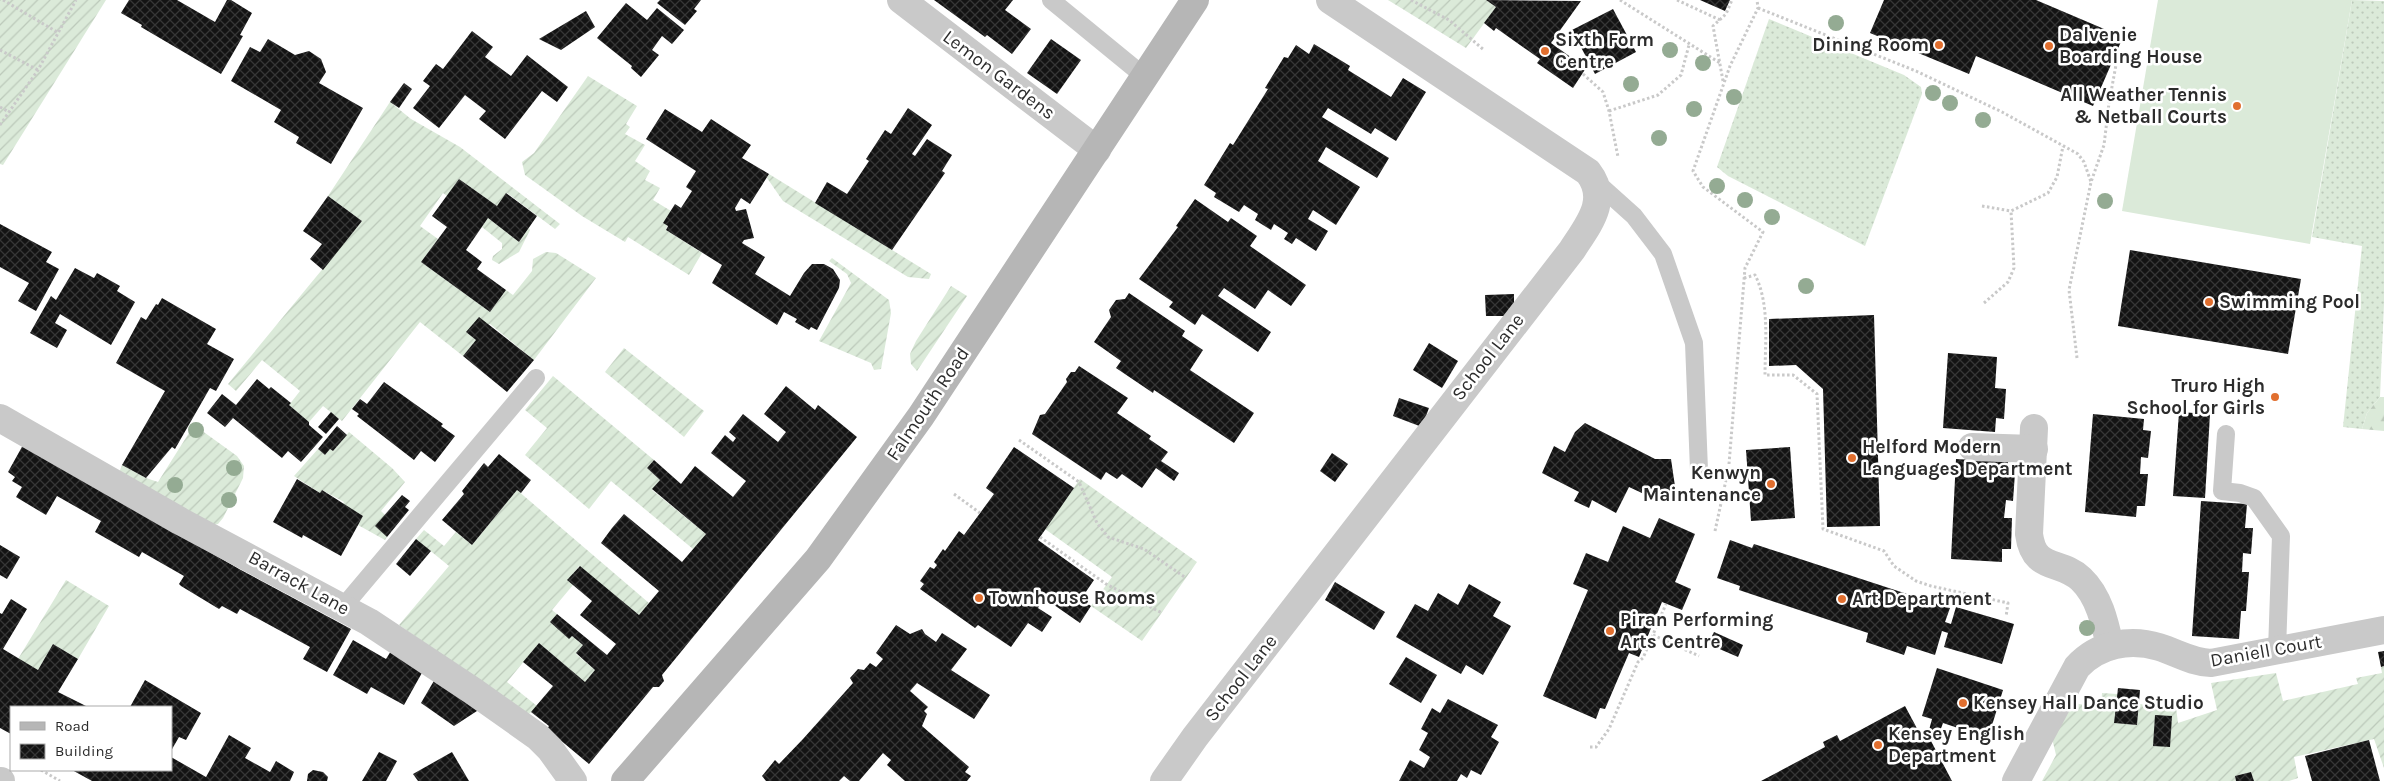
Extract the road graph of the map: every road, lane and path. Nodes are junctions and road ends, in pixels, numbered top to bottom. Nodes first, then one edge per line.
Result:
1 (3, 0) edge
2 (76, 0) edge
3 (901, 0) edge
4 (1051, 0) edge
5 (1195, 0) edge
6 (1330, 0) edge
7 (1411, 0) edge
8 (1620, 0) edge
9 (1677, 0) edge
10 (1732, 0) edge
11 (1758, 0) edge
12 (1758, 8) junction
13 (1720, 20) junction
14 (57, 32) junction
15 (1689, 45) junction
16 (0, 50) edge
17 (1484, 50) dead end
18 (2118, 54) dead end
19 (1720, 63) junction
20 (38, 70) junction
21 (1583, 74) dead end
22 (1145, 77) junction
23 (1723, 82) junction
24 (0, 107) edge
25 (1609, 111) junction
26 (8, 112) junction
27 (0, 125) edge
28 (2063, 146) junction
29 (1097, 150) junction
30 (1619, 164) dead end
31 (1595, 181) junction
32 (2091, 182) junction
33 (1982, 206) dead end
34 (2011, 211) junction
35 (1744, 278) junction
36 (1984, 303) dead end
37 (2077, 358) dead end
38 (536, 378) dead end
39 (0, 418) edge
40 (2226, 434) dead end
41 (1019, 440) dead end
42 (1972, 447) dead end
43 (1728, 467) dead end
44 (1699, 470) dead end
45 (1726, 476) dead end
46 (954, 494) dead end
47 (980, 512) dead end
48 (1715, 531) dead end
49 (1040, 536) dead end
50 (1186, 578) dead end
51 (1666, 604) dead end
52 (343, 607) junction
53 (1162, 613) dead end
54 (2006, 616) dead end
55 (2384, 630) edge
56 (1653, 635) junction
57 (2110, 646) junction
58 (2277, 650) junction
59 (1699, 656) dead end
60 (1590, 747) dead end
61 (43, 771) edge
62 (60, 781) edge
63 (573, 781) edge
64 (625, 781) edge
65 (1164, 781) edge
66 (2016, 781) edge

1 - 14 path
2 - 14 path
3 - 29 street, Lemon Gardens
4 - 22 lane
5 - 22 street, Falmouth Road
6 - 31 street
7 - 17 path
8 - 15 path
9 - 13 path
10 - 13 path
11 - 12 path
12 - 23 path
12 - 28 path
13 - 19 path
14 - 20 path
15 - 19 path
15 - 25 path
16 - 20 path
18 - 32 path
19 - 23 path
20 - 26 path
21 - 25 path
22 - 29 street, Falmouth Road
23 - 35 path
24 - 26 path
25 - 30 path
26 - 27 path
28 - 32 path
28 - 34 path
29 - 64 street, Falmouth Road
31 - 44 lane
31 - 65 street, School Lane
32 - 37 path
33 - 34 path
34 - 36 path
35 - 43 path
35 - 54 path
38 - 52 lane
39 - 52 street, Barrack Lane
40 - 58 lane
41 - 50 path
42 - 57 street
45 - 48 path
46 - 47 path
49 - 53 path
51 - 56 path
52 - 63 street, Barrack Lane
55 - 58 street, Daniell Court
56 - 59 path
56 - 60 path
57 - 58 street, Daniell Court
57 - 66 street, Daniell Court
61 - 62 path

